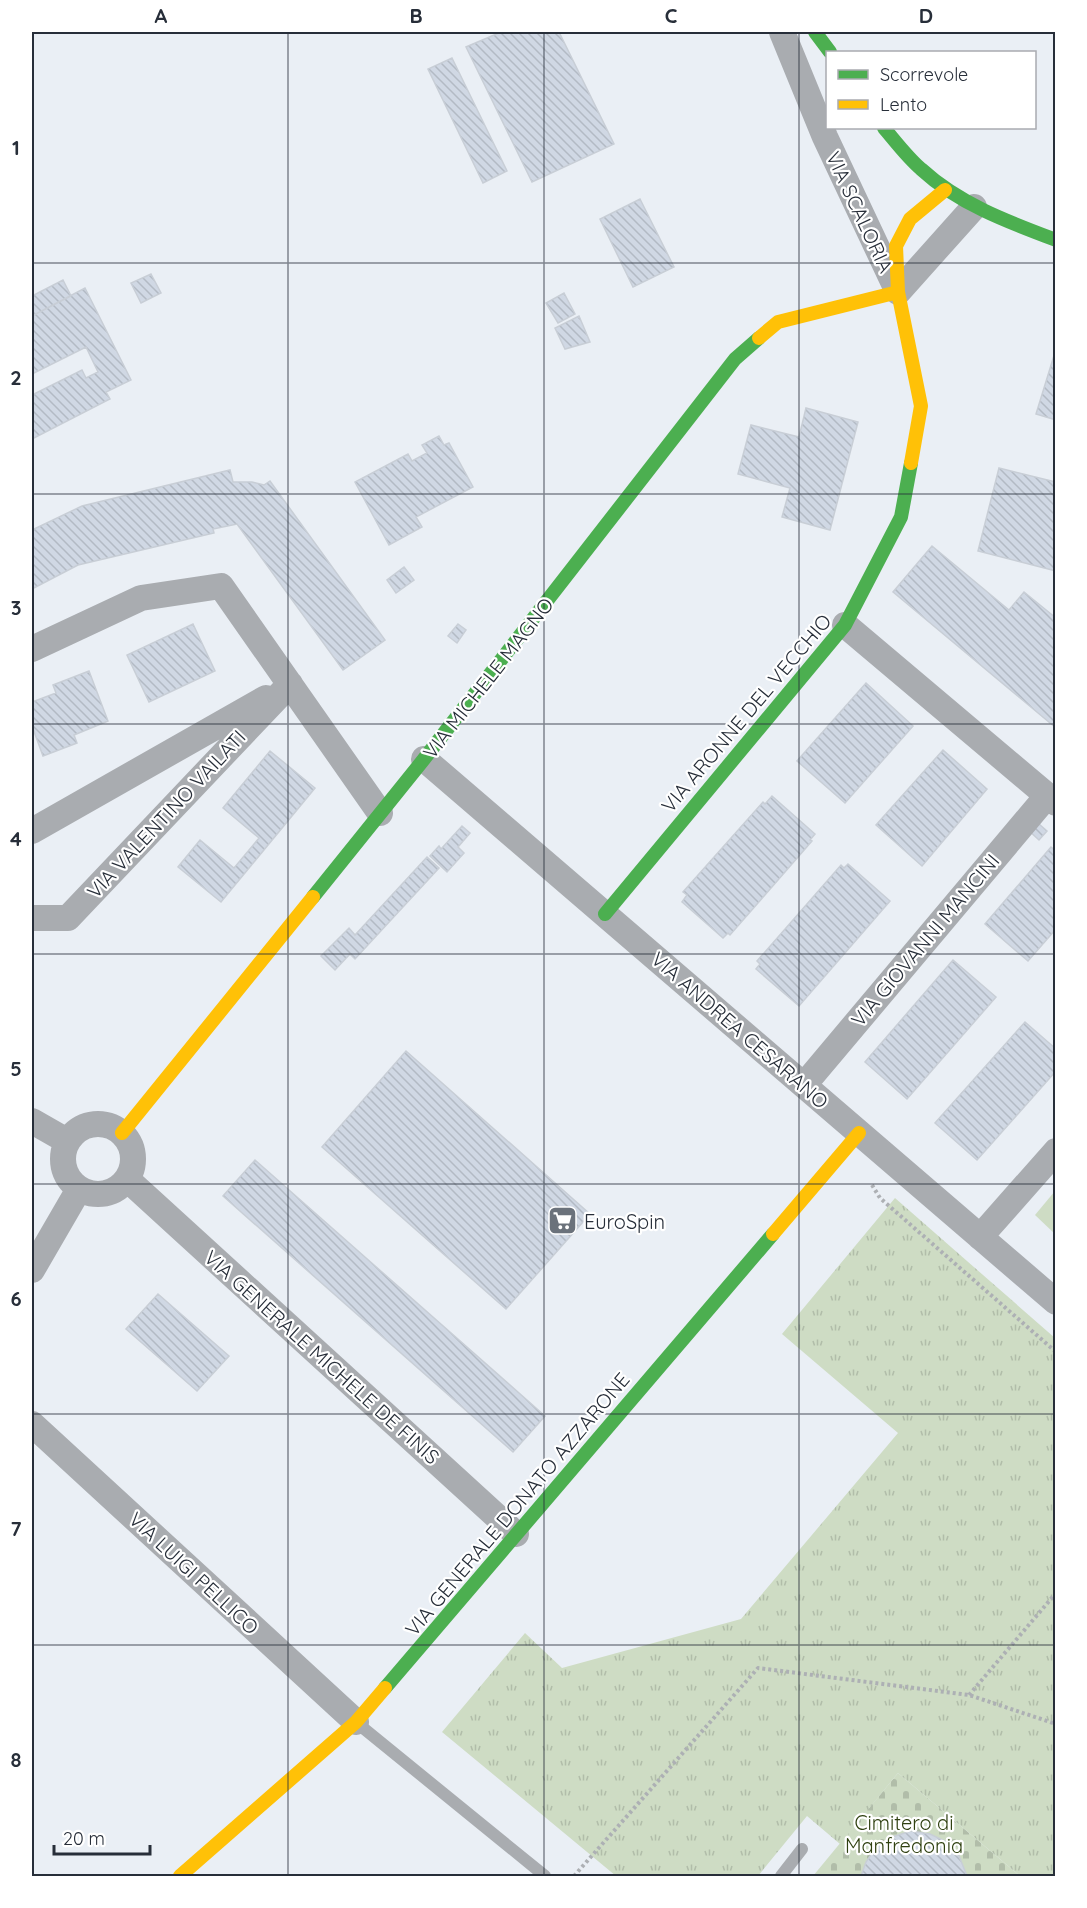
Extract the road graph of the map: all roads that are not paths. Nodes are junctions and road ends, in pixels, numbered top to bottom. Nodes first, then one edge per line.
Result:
1 (782, 32) edge
2 (815, 32) edge
3 (829, 51) edge
4 (885, 129) edge
5 (945, 190) junction
6 (974, 207) junction
7 (1056, 240) edge
8 (898, 292) junction
9 (845, 625) junction
10 (32, 649) edge
11 (290, 684) junction
12 (424, 759) junction
13 (1051, 799) edge
14 (380, 813) junction
15 (32, 831) edge
16 (605, 914) junction
17 (32, 918) edge
18 (804, 1085) junction
19 (32, 1121) edge
20 (122, 1133) junction
21 (866, 1138) junction
22 (67, 1141) junction
23 (1056, 1151) edge
24 (127, 1179) junction
25 (79, 1189) junction
26 (980, 1237) junction
27 (32, 1270) edge
28 (1056, 1302) edge
29 (32, 1424) edge
30 (516, 1534) junction
31 (356, 1722) junction
32 (802, 1849) dead end
33 (180, 1876) edge
34 (545, 1876) edge
35 (781, 1876) edge

1 - 8 street, VIA SCALORIA
2 - 3 street
4 - 5 street
5 - 6 street
5 - 8 street, VIA ARONNE DEL VECCHIO
6 - 7 street
6 - 8 street
8 - 9 street, VIA ARONNE DEL VECCHIO
8 - 12 street, VIA MICHELE MAGNO
9 - 13 street
9 - 16 street, VIA ARONNE DEL VECCHIO
10 - 11 street
11 - 14 street
11 - 15 street, VIA VALENTINO VAILATI
11 - 17 street, VIA VALENTINO VAILATI
12 - 14 street, VIA MICHELE MAGNO
12 - 16 street, VIA ANDREA CESARANO
13 - 18 street, VIA GIOVANNI MANCINI
14 - 20 street, VIA MICHELE MAGNO
16 - 18 street, VIA ANDREA CESARANO
18 - 21 street, VIA ANDREA CESARANO
19 - 22 street
20 - 22 street
20 - 24 street
21 - 26 street, VIA ANDREA CESARANO
21 - 30 street, VIA GENERALE DONATO AZZARONE
22 - 25 street
23 - 26 street
24 - 25 street
24 - 30 street, VIA GENERALE MICHELE DE FINIS
25 - 27 street
26 - 28 street, VIA ANDREA CESARANO
29 - 31 street, VIA LUIGI PELLICO
30 - 31 street, VIA GENERALE DONATO AZZARONE
31 - 33 street, VIA GENERALE DONATO AZZARONE
31 - 34 lane
32 - 35 lane

